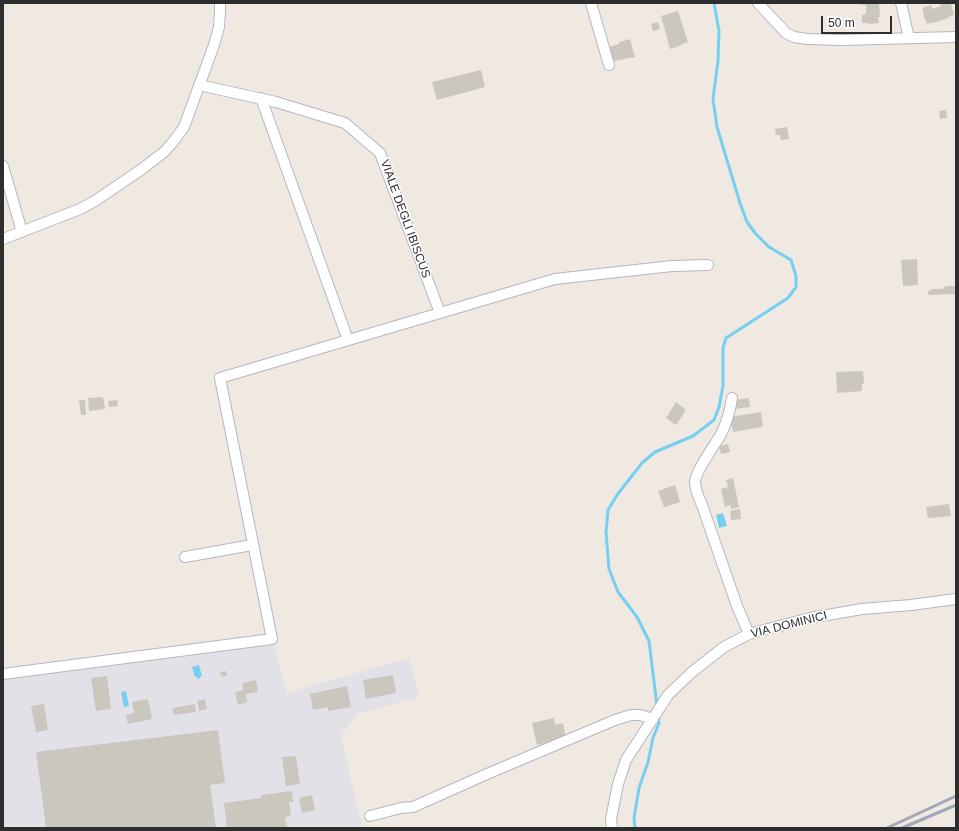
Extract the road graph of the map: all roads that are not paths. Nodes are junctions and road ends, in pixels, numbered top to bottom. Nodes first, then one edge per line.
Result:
1 (220, 3) edge
2 (591, 3) edge
3 (758, 3) edge
4 (901, 3) edge
5 (956, 37) edge
6 (909, 38) junction
7 (609, 65) dead end
8 (199, 85) junction
9 (261, 98) junction
10 (3, 166) edge
11 (22, 232) junction
12 (3, 239) edge
13 (708, 265) dead end
14 (440, 313) junction
15 (348, 340) junction
16 (732, 398) dead end
17 (252, 545) junction
18 (185, 557) dead end
19 (956, 599) edge
20 (749, 634) junction
21 (3, 674) edge
22 (654, 717) junction
23 (370, 816) dead end
24 (612, 828) edge

1 - 8 street
2 - 7 street
3 - 6 street
4 - 6 street
5 - 6 street
8 - 9 street, VIALE DEGLI IBISCUS
8 - 11 street
9 - 14 street, VIALE DEGLI IBISCUS
9 - 15 street
10 - 11 street
11 - 12 street
13 - 14 street
14 - 15 street
15 - 17 street
16 - 20 street
17 - 18 street
17 - 21 street
19 - 20 street, VIA DOMINICI
20 - 22 street, VIA DOMINICI
22 - 23 street
22 - 24 street, VIA DOMINICI

